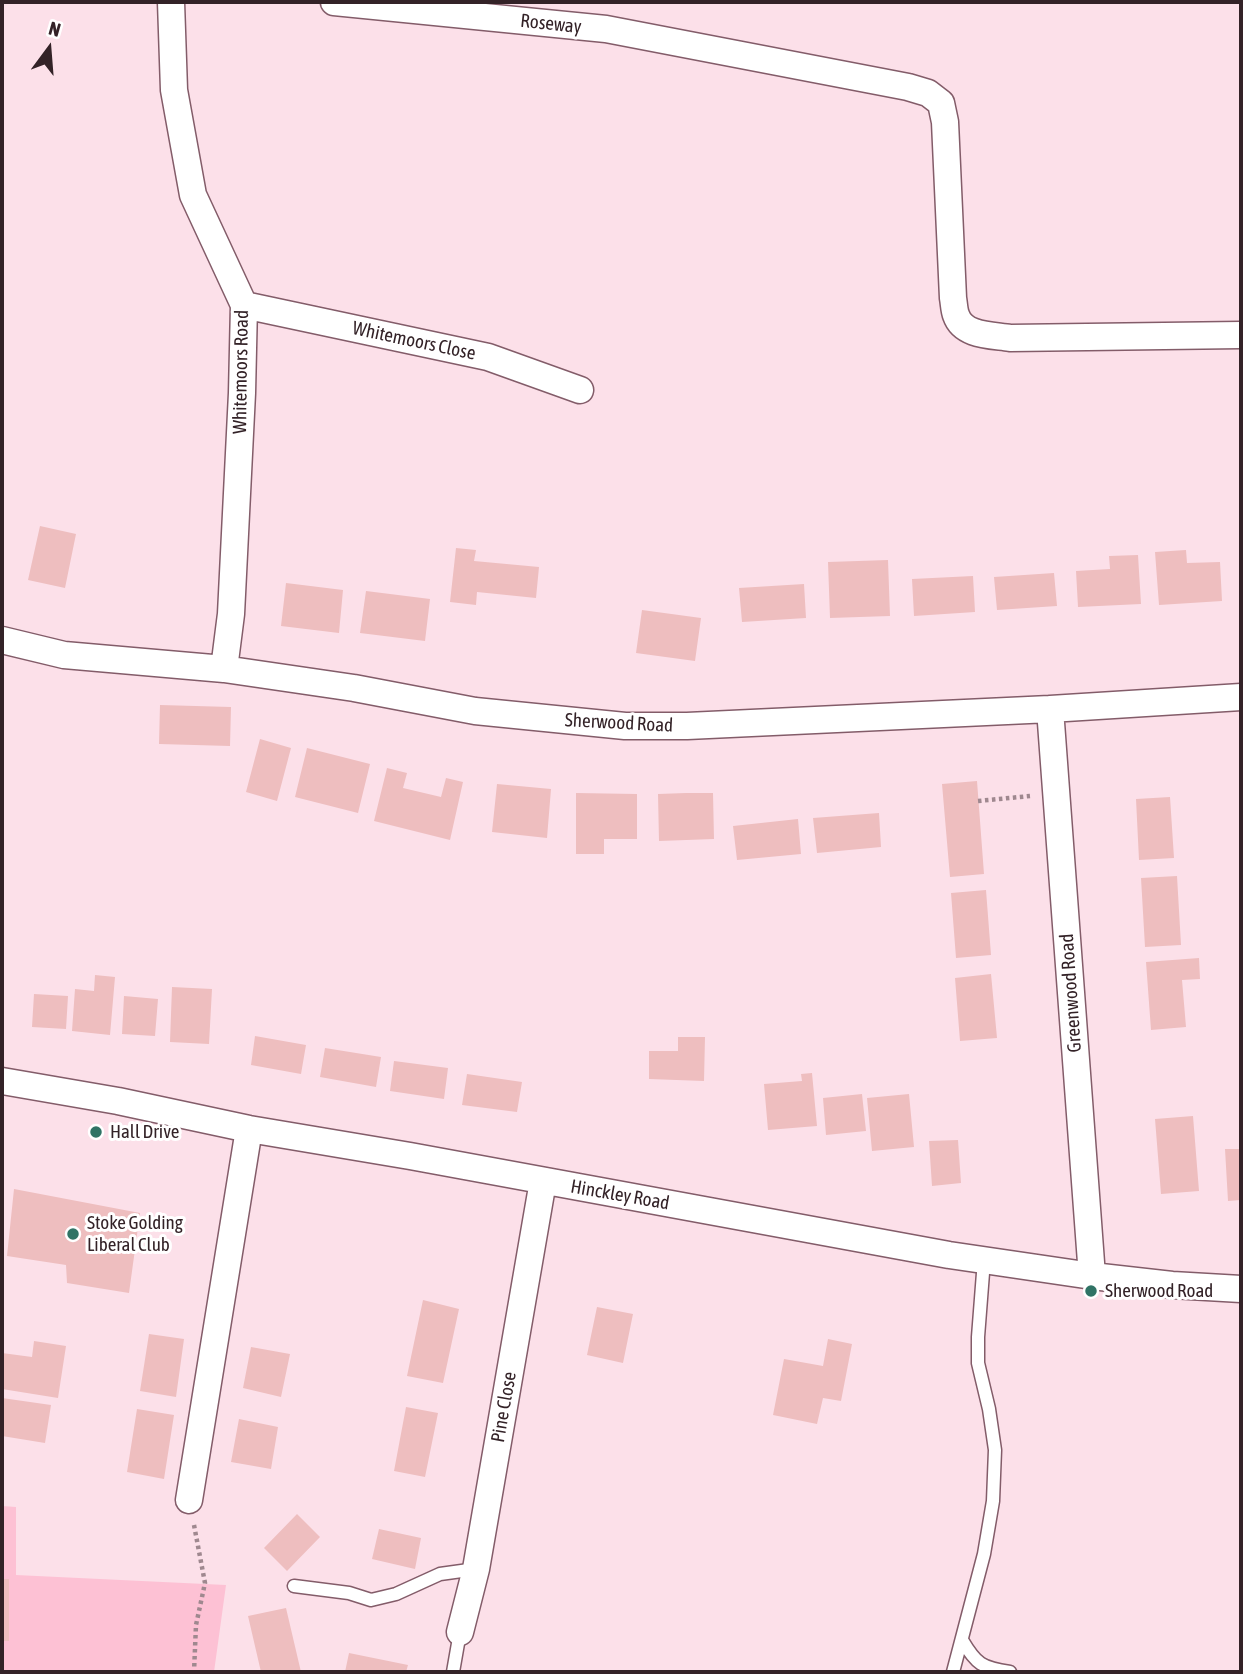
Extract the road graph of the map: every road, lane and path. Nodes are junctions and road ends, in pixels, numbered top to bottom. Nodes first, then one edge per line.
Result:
1 (171, 2) edge
2 (334, 2) edge
3 (244, 304) junction
4 (1241, 335) edge
5 (580, 390) dead end
6 (2, 640) edge
7 (224, 670) junction
8 (1241, 697) edge
9 (1050, 709) junction
10 (1056, 793) junction
11 (978, 801) dead end
12 (2, 1086) edge
13 (249, 1129) junction
14 (543, 1181) junction
15 (984, 1260) junction
16 (1092, 1276) junction
17 (1241, 1289) edge
18 (189, 1500) joint
19 (476, 1569) junction
20 (294, 1586) dead end
21 (460, 1632) joint
22 (962, 1640) junction
23 (194, 1672) edge
24 (453, 1672) edge
25 (953, 1672) edge
26 (1010, 1672) edge

1 - 3 street, Whitemoors Road
2 - 4 street, Roseway
3 - 5 street, Whitemoors Close
3 - 7 street, Whitemoors Road
6 - 7 street, Sherwood Road
7 - 9 street, Sherwood Road
8 - 9 street, Sherwood Road
9 - 10 street, Greenwood Road
10 - 11 path
10 - 16 street, Greenwood Road
12 - 13 street, Hinckley Road
13 - 14 street, Hinckley Road
13 - 18 street
14 - 15 street, Hinckley Road
14 - 19 street, Pine Close
15 - 16 street, Hinckley Road
15 - 22 lane
16 - 17 street, Hinckley Road
18 - 23 path
19 - 20 lane
19 - 21 street, Pine Close
21 - 24 lane
22 - 25 lane
22 - 26 lane

